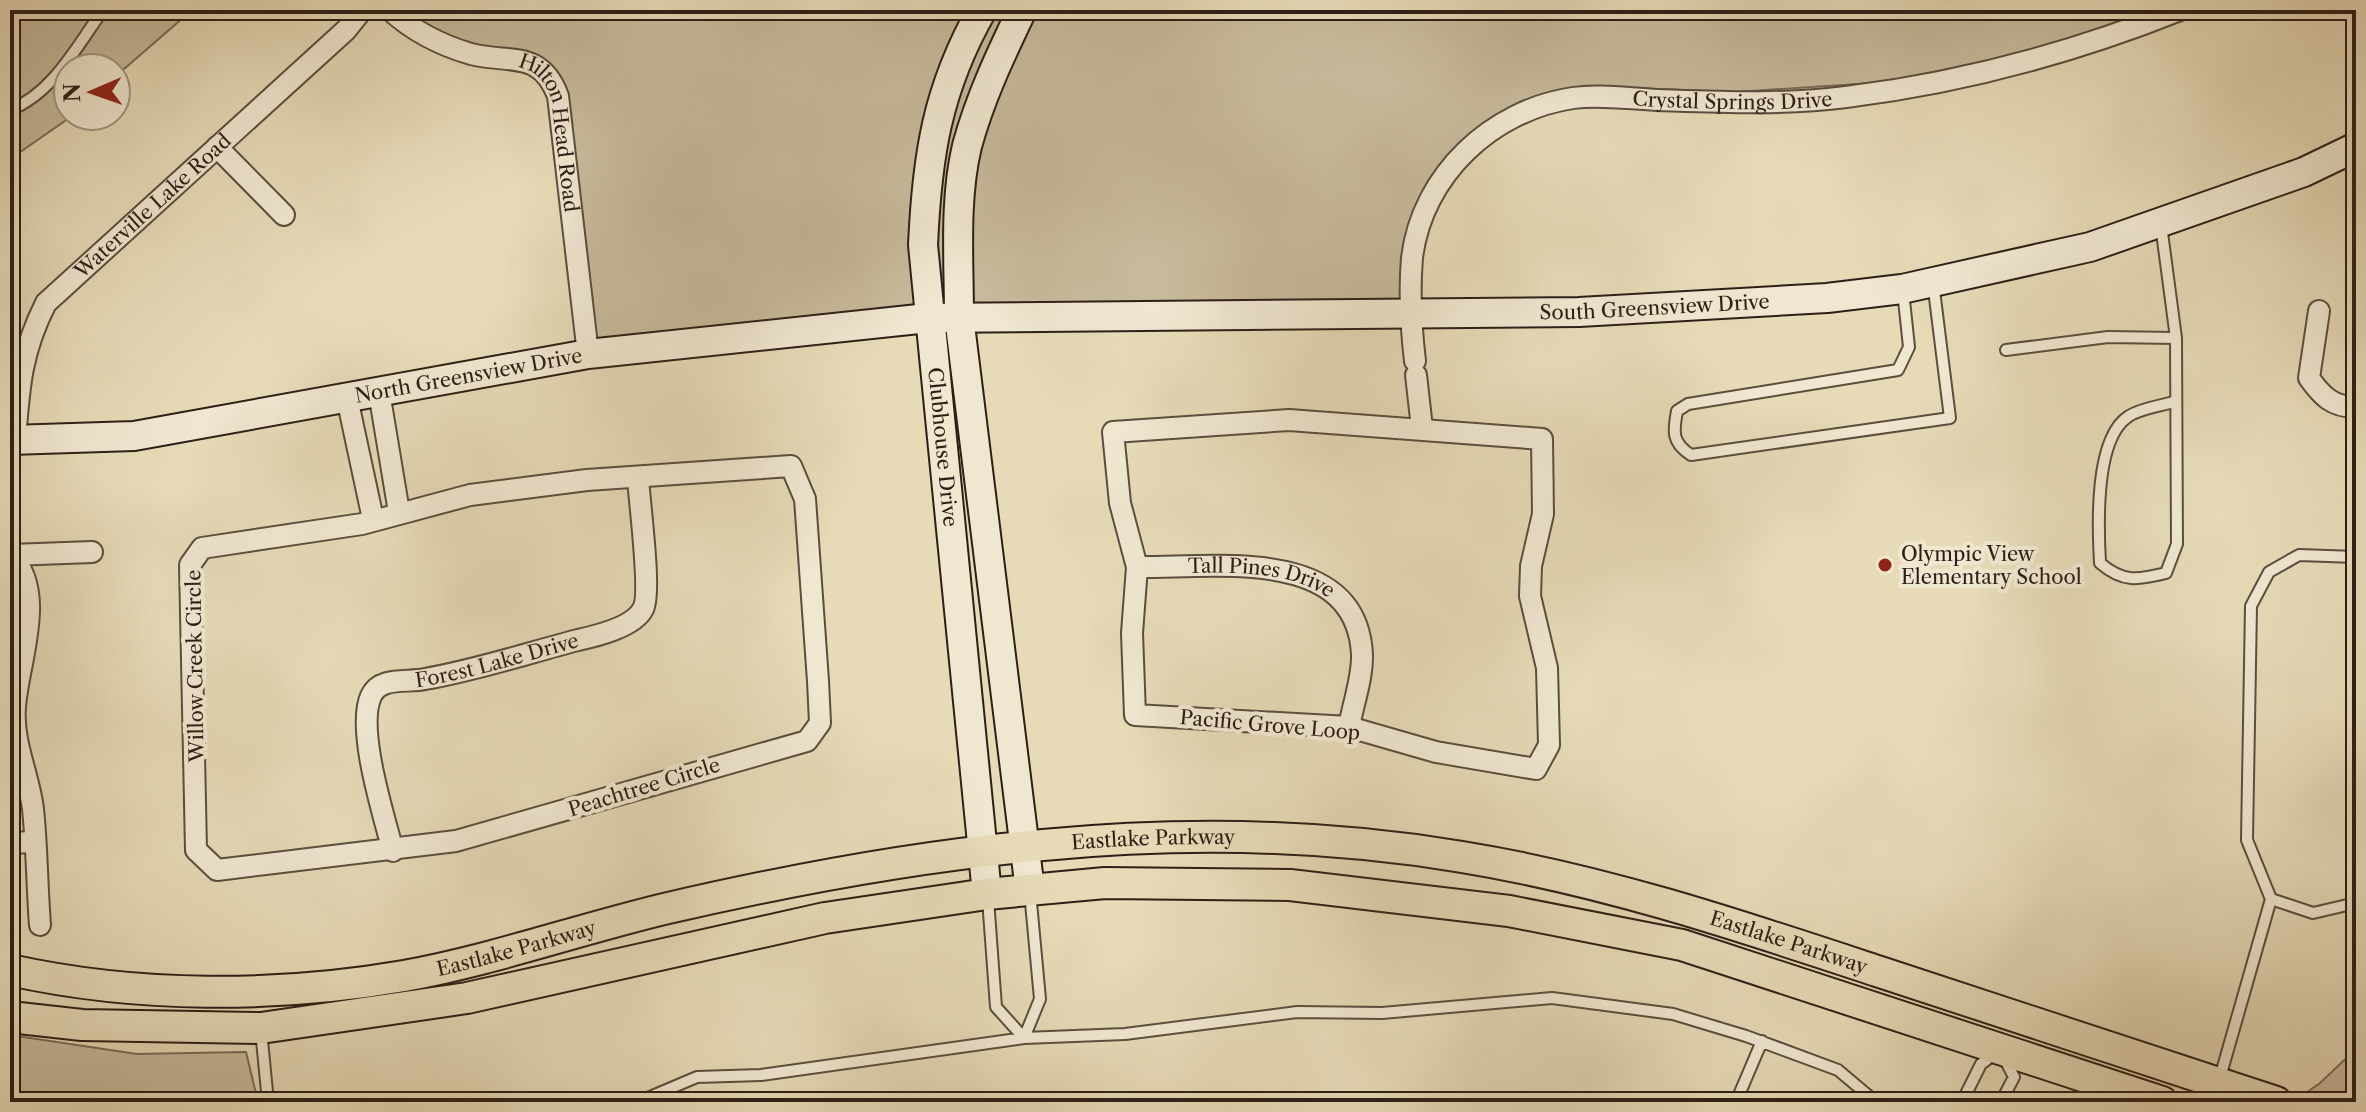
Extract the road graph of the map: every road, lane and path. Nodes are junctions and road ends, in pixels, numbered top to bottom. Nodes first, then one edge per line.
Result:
1 (103, 10) edge
2 (362, 10) edge
3 (390, 10) edge
4 (982, 10) edge
5 (1022, 10) edge
6 (2180, 10) edge
7 (10, 110) edge
8 (217, 147) junction
9 (2356, 147) edge
10 (284, 215) dead end
11 (2160, 223) junction
12 (1933, 282) junction
13 (1902, 289) junction
14 (2319, 311) dead end
15 (1410, 313) junction
16 (959, 317) junction
17 (928, 318) junction
18 (2176, 338) junction
19 (2006, 350) dead end
20 (588, 354) junction
21 (379, 392) junction
22 (347, 398) junction
23 (2176, 401) junction
24 (2356, 407) edge
25 (1422, 428) junction
26 (12, 442) edge
27 (791, 466) joint
28 (638, 477) junction
29 (399, 512) junction
30 (373, 519) junction
31 (92, 552) dead end
32 (11, 555) edge
33 (2356, 557) edge
34 (1137, 567) junction
35 (1349, 727) junction
36 (33, 842) junction
37 (10, 843) edge
38 (1026, 846) junction
39 (984, 850) junction
40 (393, 851) junction
41 (205, 862) joint
42 (1030, 890) junction
43 (987, 894) junction
44 (2271, 899) junction
45 (2356, 903) edge
46 (40, 925) dead end
47 (10, 970) edge
48 (343, 983) junction
49 (10, 1017) edge
50 (2017, 1017) junction
51 (261, 1028) junction
52 (1024, 1038) junction
53 (1762, 1041) junction
54 (2000, 1050) junction
55 (2218, 1083) junction
56 (268, 1102) edge
57 (638, 1102) edge
58 (1736, 1102) edge
59 (1876, 1102) edge
60 (1962, 1102) edge
61 (2001, 1102) edge
62 (2162, 1102) edge
63 (2276, 1102) edge

1 - 7 lane
2 - 8 street, Waterville Lake Road
3 - 20 street, Hilton Head Road
4 - 17 street, Clubhouse Drive
5 - 16 street, Clubhouse Drive
6 - 15 street, Crystal Springs Drive
8 - 10 street
8 - 26 street, Waterville Lake Road
9 - 11 street, South Greensview Drive
11 - 12 street, South Greensview Drive
11 - 18 lane
12 - 13 street, South Greensview Drive
12 - 13 lane
13 - 15 street, South Greensview Drive
14 - 24 street
15 - 16 street, South Greensview Drive
15 - 25 street
16 - 17 street, South Greensview Drive
16 - 38 street, Clubhouse Drive
17 - 20 street, North Greensview Drive
17 - 39 street, Clubhouse Drive
18 - 19 lane
18 - 23 lane
20 - 21 street, North Greensview Drive
21 - 22 street, North Greensview Drive
21 - 29 street
22 - 26 street, North Greensview Drive
22 - 30 street
23 - 23 lane
25 - 34 street, Pacific Grove Loop
25 - 35 street, Pacific Grove Loop
27 - 28 street, Willow Creek Circle
27 - 40 street, Peachtree Circle
28 - 29 street, Willow Creek Circle
28 - 40 street, Forest Lake Drive
29 - 30 street, Willow Creek Circle
30 - 41 street, Willow Creek Circle
31 - 32 street
32 - 36 street
33 - 44 lane
34 - 35 street, Tall Pines Drive
34 - 35 street, Pacific Grove Loop
36 - 37 street
36 - 46 street
38 - 39 main road, Eastlake Parkway
38 - 42 street, Clubhouse Drive
38 - 50 main road, Eastlake Parkway
39 - 43 street, Clubhouse Drive
39 - 48 main road, Eastlake Parkway
40 - 41 street, Peachtree Circle
42 - 43 main road, Eastlake Parkway
42 - 52 lane
42 - 54 main road, Eastlake Parkway
43 - 51 main road, Eastlake Parkway
43 - 52 lane
44 - 45 lane
44 - 55 lane
47 - 48 main road, Eastlake Parkway
48 - 51 main road
49 - 51 main road, Eastlake Parkway
50 - 54 main road
50 - 55 main road, Eastlake Parkway
51 - 56 lane
52 - 53 lane
52 - 57 lane
53 - 58 lane
53 - 59 lane
54 - 60 lane
54 - 61 lane
54 - 62 main road, Eastlake Parkway
55 - 63 main road, Eastlake Parkway

